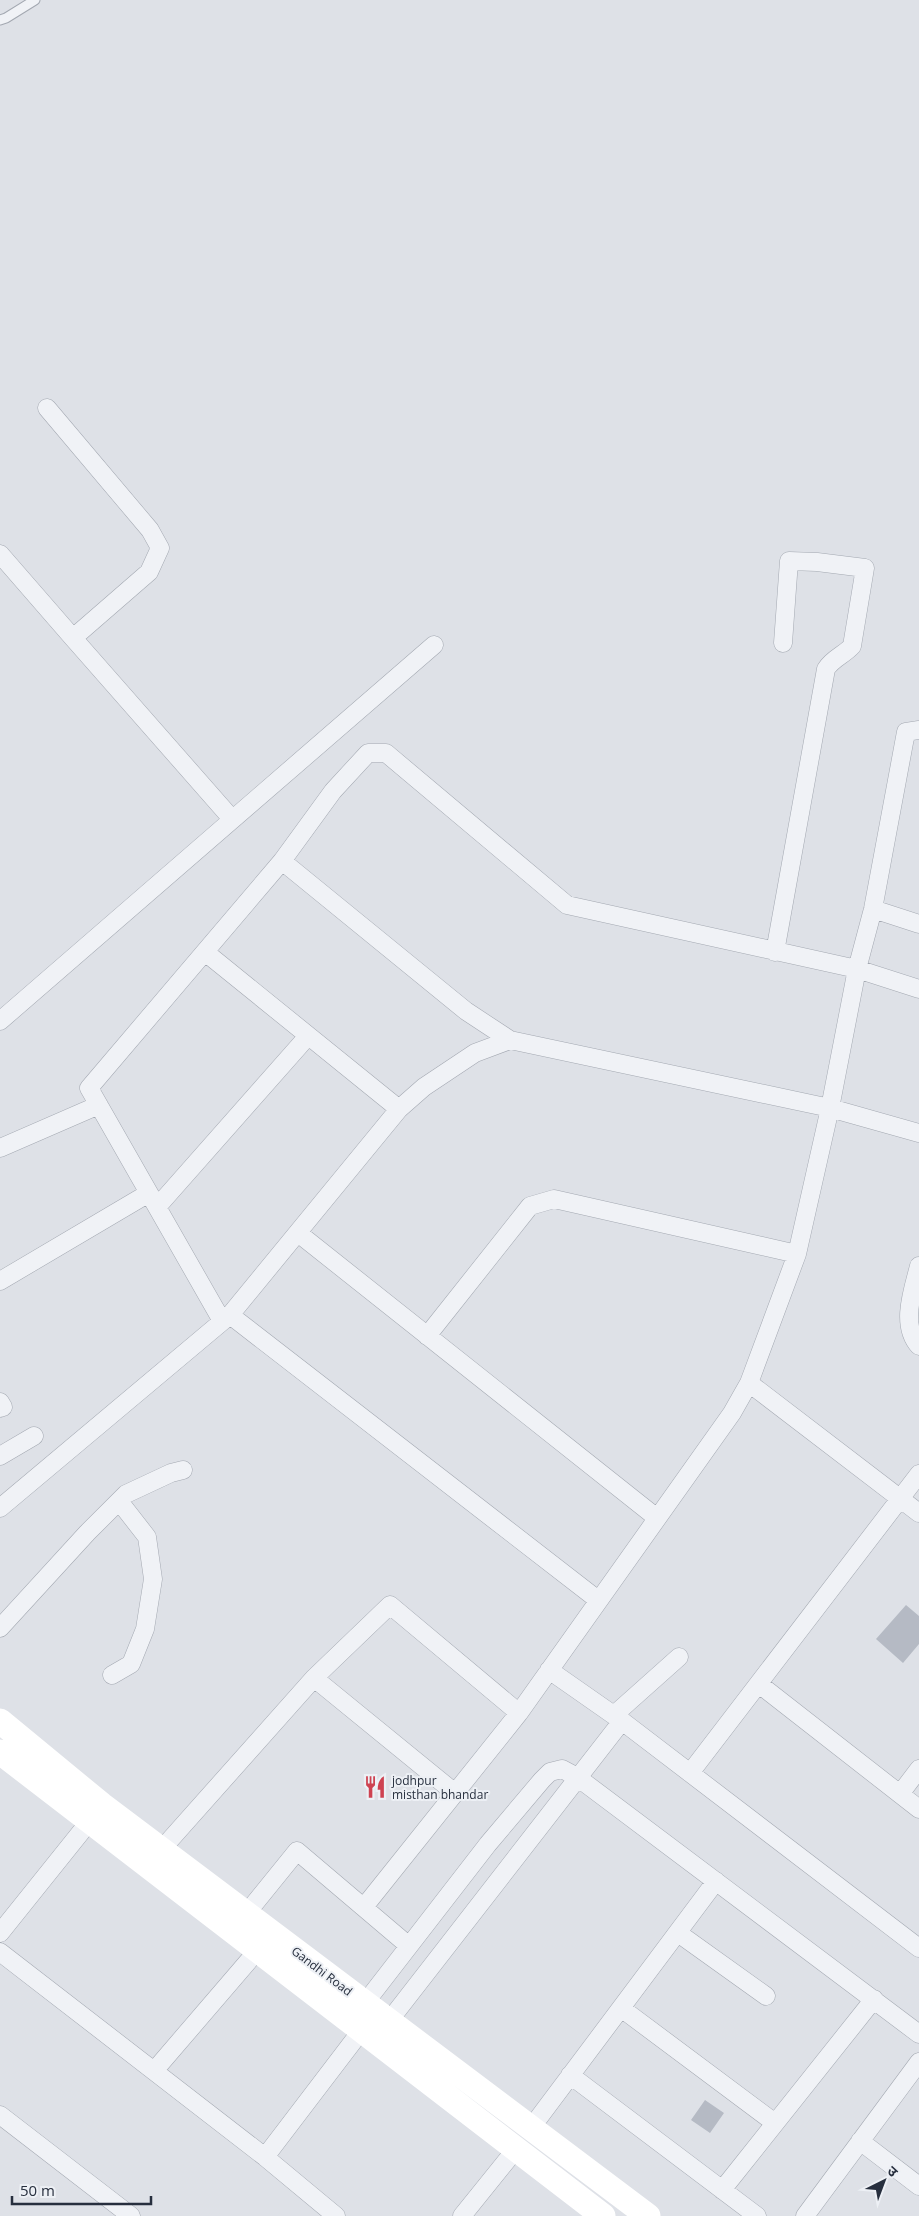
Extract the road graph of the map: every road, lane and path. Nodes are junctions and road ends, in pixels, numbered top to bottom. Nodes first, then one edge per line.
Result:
1 (34, 0) edge
2 (0, 20) edge
3 (47, 408) dead end
4 (0, 554) edge
5 (73, 638) junction
6 (783, 643) dead end
7 (434, 645) dead end
8 (919, 730) edge
9 (232, 819) junction
10 (282, 860) junction
11 (873, 909) junction
12 (919, 924) edge
13 (205, 952) junction
14 (775, 952) junction
15 (857, 969) junction
16 (919, 989) edge
17 (0, 1021) edge
18 (308, 1036) junction
19 (510, 1040) junction
20 (98, 1105) junction
21 (830, 1108) junction
22 (399, 1109) junction
23 (919, 1133) edge
24 (0, 1148) edge
25 (153, 1200) junction
26 (298, 1233) junction
27 (797, 1254) junction
28 (919, 1266) edge
29 (0, 1281) edge
30 (226, 1318) junction
31 (427, 1336) junction
32 (919, 1346) edge
33 (749, 1383) junction
34 (0, 1402) edge
35 (0, 1408) edge
36 (34, 1436) dead end
37 (0, 1456) edge
38 (184, 1470) dead end
39 (919, 1474) edge
40 (900, 1499) junction
41 (119, 1501) junction
42 (0, 1508) edge
43 (919, 1513) edge
44 (656, 1518) junction
45 (598, 1600) junction
46 (0, 1628) edge
47 (679, 1657) dead end
48 (550, 1670) junction
49 (112, 1675) dead end
50 (314, 1678) junction
51 (759, 1684) junction
52 (519, 1713) junction
53 (618, 1718) junction
54 (0, 1721) edge
55 (0, 1752) edge
56 (919, 1769) edge
57 (690, 1773) junction
58 (577, 1778) junction
59 (455, 1793) junction
60 (900, 1794) junction
61 (919, 1809) edge
62 (89, 1822) junction
63 (161, 1850) junction
64 (716, 1882) junction
65 (364, 1907) junction
66 (246, 1914) junction
67 (0, 1933) edge
68 (678, 1933) junction
69 (409, 1946) junction
70 (919, 1948) edge
71 (257, 1950) junction
72 (0, 1952) edge
73 (766, 1996) dead end
74 (874, 1999) junction
75 (365, 2003) junction
76 (621, 2008) junction
77 (389, 2021) junction
78 (361, 2030) junction
79 (919, 2034) edge
80 (919, 2062) edge
81 (154, 2072) junction
82 (570, 2075) junction
83 (0, 2115) edge
84 (776, 2123) junction
85 (531, 2128) junction
86 (860, 2141) junction
87 (516, 2149) junction
88 (265, 2157) junction
89 (919, 2186) edge
90 (612, 2189) junction
91 (722, 2190) junction
92 (120, 2213) edge
93 (336, 2216) edge
94 (462, 2216) edge
95 (602, 2216) edge
96 (648, 2216) edge
97 (757, 2216) edge
98 (805, 2216) edge

1 - 2 lane
3 - 5 street
4 - 5 street
5 - 9 street
6 - 14 street
7 - 9 street
8 - 11 street
9 - 17 street
10 - 13 street
10 - 14 street
10 - 19 street
11 - 12 street
11 - 15 street
13 - 18 street
13 - 20 street
14 - 15 street
15 - 16 street
15 - 21 street
18 - 22 street
18 - 25 street
19 - 21 street
19 - 22 street
20 - 24 street
20 - 25 street
21 - 23 street
21 - 27 street
22 - 26 street
25 - 29 street
25 - 30 street
26 - 30 street
26 - 31 street
27 - 31 street
27 - 33 street
28 - 32 street
30 - 42 street
30 - 45 street
31 - 44 street
33 - 40 street
33 - 44 street
34 - 35 street
36 - 37 street
38 - 41 street
39 - 40 street
40 - 43 street
40 - 51 street
41 - 46 street
41 - 49 street
44 - 45 street
45 - 48 street
47 - 53 street
48 - 52 street
48 - 53 street
50 - 52 street
50 - 59 street
50 - 63 street
51 - 57 street
51 - 60 street
52 - 59 street
53 - 57 street
53 - 58 street
54 - 63 main road, Gandhi Road
55 - 62 main road, Gandhi Road
56 - 60 street
57 - 70 street
58 - 64 street
58 - 69 street
58 - 77 street
59 - 65 street
60 - 61 street
62 - 67 street
62 - 71 main road, Gandhi Road
63 - 66 main road, Gandhi Road
64 - 68 street
64 - 74 street
65 - 66 street
65 - 69 street
66 - 75 main road, Gandhi Road
68 - 73 street
68 - 76 street
69 - 75 street
71 - 78 main road, Gandhi Road
71 - 81 street
72 - 81 street
74 - 79 street
74 - 84 street
75 - 77 main road, Gandhi Road
76 - 82 street
76 - 84 street
77 - 85 main road, Gandhi Road
78 - 87 main road, Gandhi Road
78 - 88 street
80 - 86 street
81 - 88 street
82 - 85 street
82 - 91 street
83 - 92 street
84 - 91 street
85 - 90 main road, Gandhi Road
86 - 89 street
86 - 98 street
87 - 94 street
87 - 95 main road, Gandhi Road
88 - 93 street
90 - 95 street
90 - 96 main road, Gandhi Road
91 - 97 street

